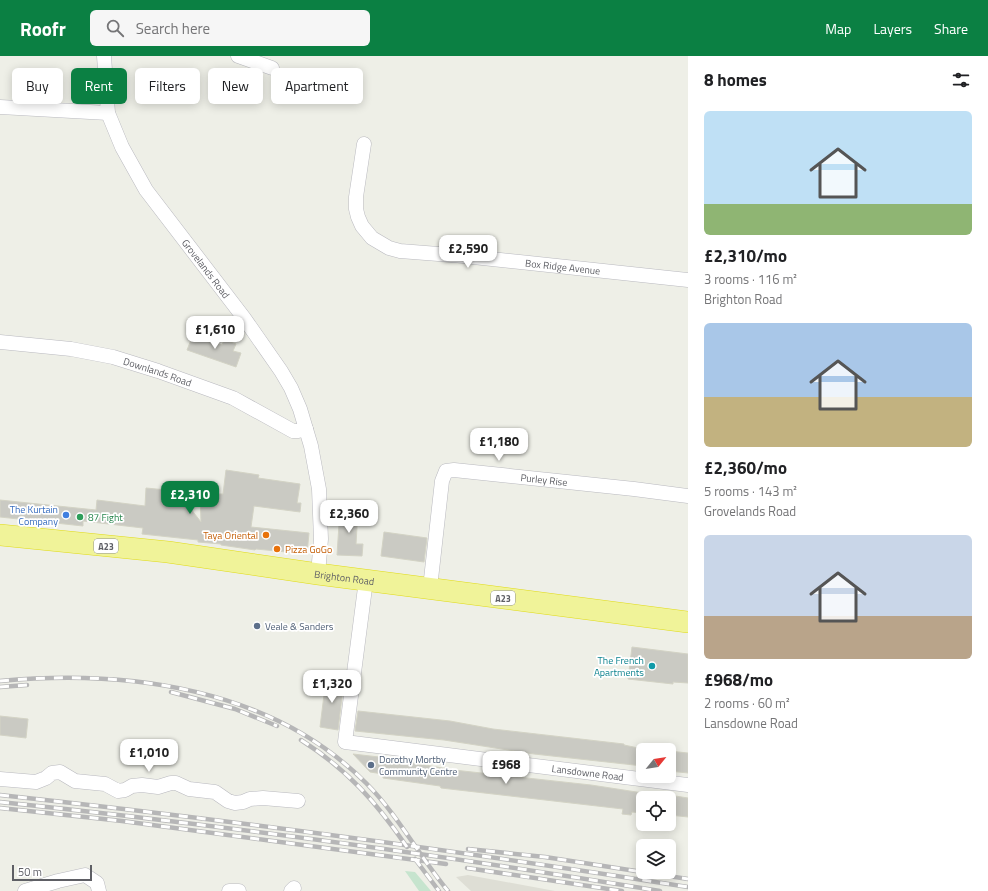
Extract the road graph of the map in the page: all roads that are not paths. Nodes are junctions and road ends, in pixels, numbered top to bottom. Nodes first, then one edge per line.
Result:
1 (104, 56) edge
2 (238, 56) edge
3 (272, 68) dead end
4 (0, 107) edge
5 (108, 113) junction
6 (364, 144) dead end
7 (688, 280) edge
8 (0, 342) edge
9 (306, 429) junction
10 (688, 496) edge
11 (0, 535) edge
12 (318, 574) junction
13 (366, 580) junction
14 (430, 588) junction
15 (688, 622) edge
16 (0, 779) edge
17 (688, 785) edge
18 (298, 801) dead end
19 (25, 891) edge
20 (98, 891) edge
21 (229, 891) edge
22 (239, 891) edge

1 - 5 street, Grovelands Road
2 - 3 street
4 - 5 street
5 - 9 street, Grovelands Road
6 - 7 street, Box Ridge Avenue
8 - 9 street, Downlands Road
9 - 12 street, Grovelands Road
10 - 14 street, Purley Rise
11 - 12 highway, Brighton Road / A23
12 - 13 highway, Brighton Road / A23
13 - 14 highway, Brighton Road / A23
13 - 17 street, Lansdowne Road
14 - 15 highway, Brighton Road / A23
16 - 18 street
19 - 20 street
21 - 22 street

